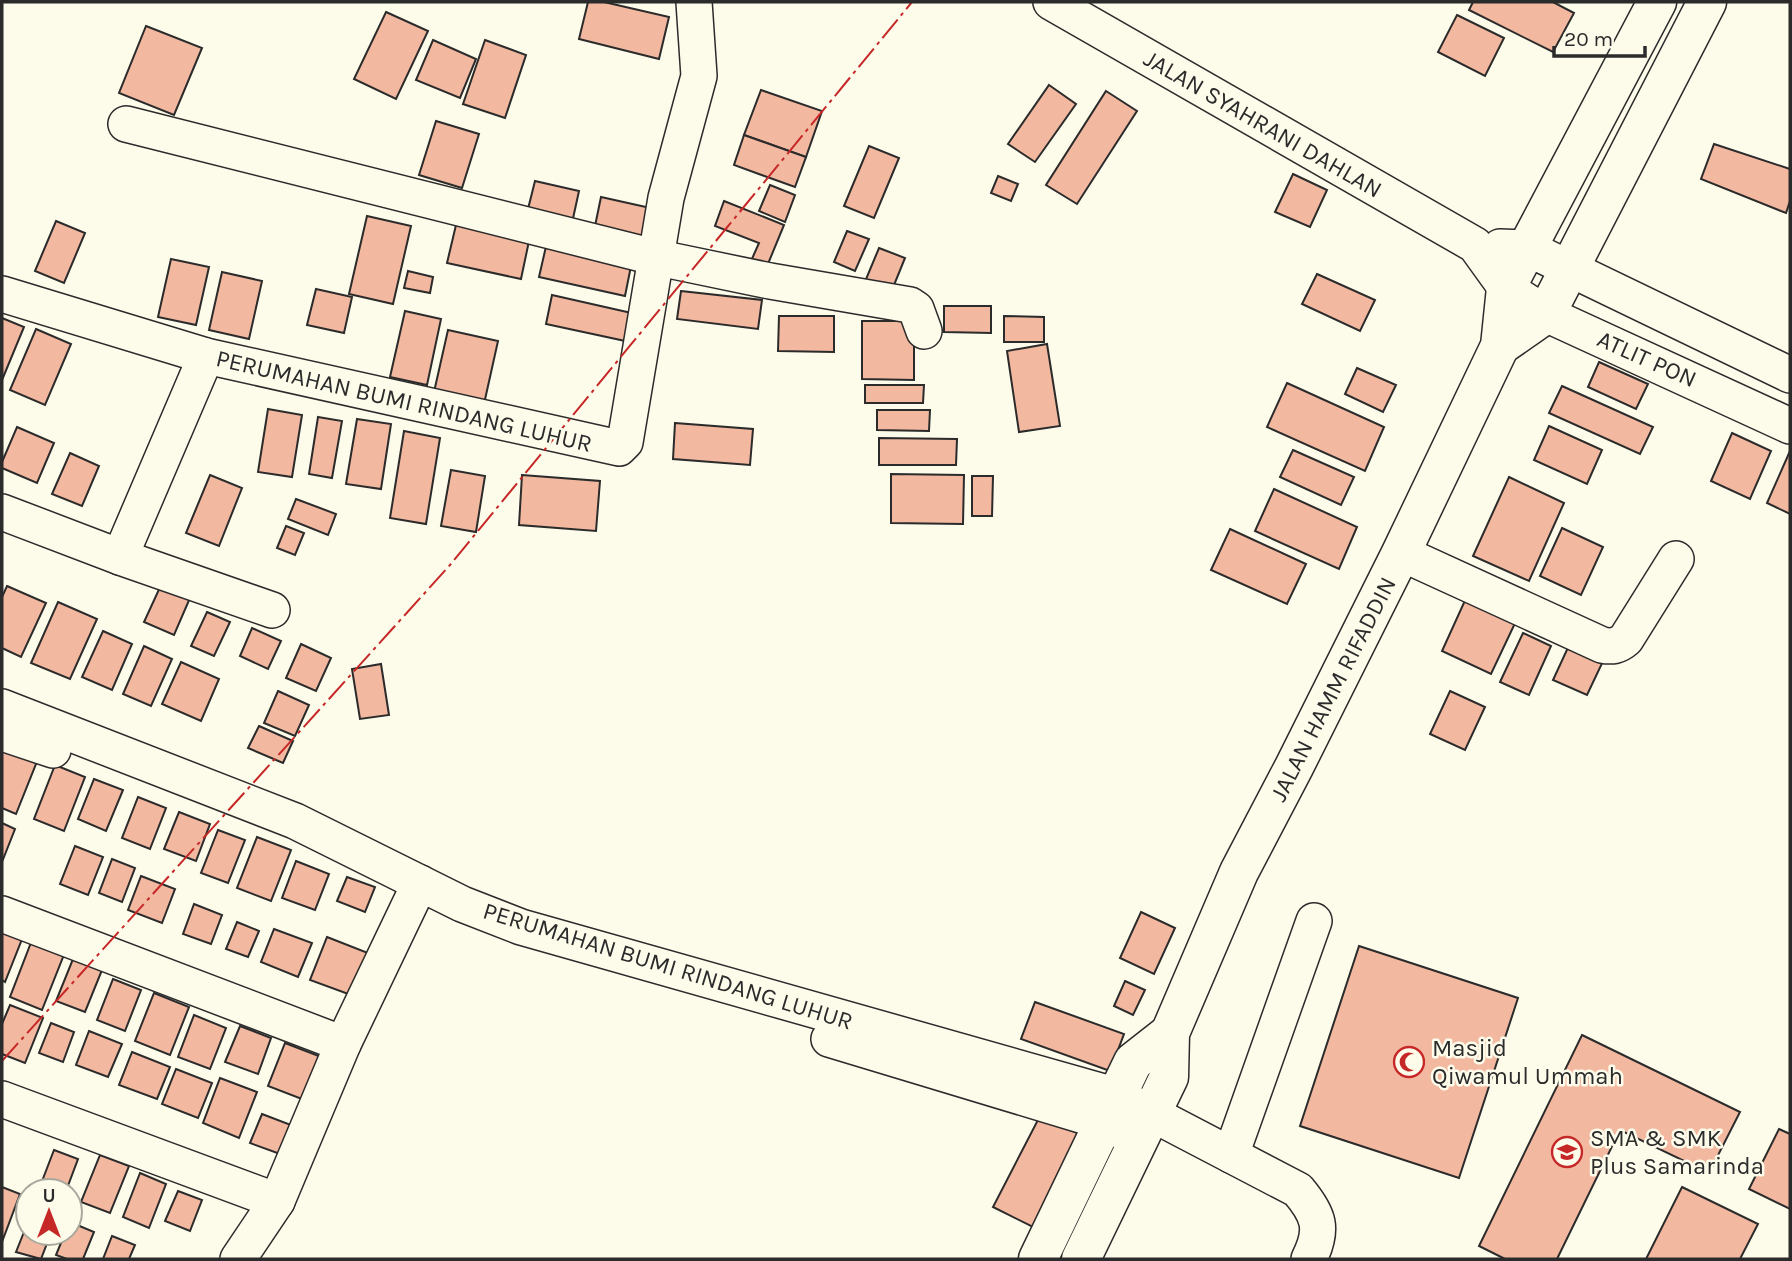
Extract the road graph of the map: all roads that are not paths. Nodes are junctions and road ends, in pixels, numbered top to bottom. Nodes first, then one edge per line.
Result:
1 (694, 2) edge
2 (1051, 2) edge
3 (1657, 2) edge
4 (1707, 2) edge
5 (126, 124) dead end
6 (1475, 245) junction
7 (1527, 248) junction
8 (654, 257) junction
9 (1569, 269) junction
10 (1506, 288) junction
11 (2, 294) edge
12 (1546, 314) junction
13 (924, 331) dead end
14 (1500, 346) junction
15 (206, 356) junction
16 (1790, 375) edge
17 (1790, 426) edge
18 (2, 512) edge
19 (1401, 553) junction
20 (120, 557) junction
21 (1676, 559) dead end
22 (272, 611) dead end
23 (2, 707) edge
24 (2, 733) edge
25 (417, 893) junction
26 (2, 914) edge
27 (1314, 920) dead end
28 (1170, 1033) junction
29 (343, 1045) junction
30 (2, 1099) edge
31 (1111, 1109) junction
32 (1145, 1126) junction
33 (1231, 1155) junction
34 (277, 1201) junction
35 (238, 1259) edge
36 (1038, 1259) edge
37 (1081, 1259) edge
38 (1309, 1259) edge

1 - 8 street
2 - 6 street, JALAN SYAHRANI DAHLAN
3 - 7 main road
4 - 9 main road
5 - 8 street
6 - 7 street, JALAN SYAHRANI DAHLAN
6 - 10 street, JALAN SYAHRANI DAHLAN
7 - 9 street, ATLIT PON
7 - 10 main road
8 - 13 street
8 - 15 street, PERUMAHAN BUMI RINDANG LUHUR
9 - 12 main road
9 - 16 street, ATLIT PON
10 - 12 street, ATLIT PON
10 - 14 main road, JALAN HAMM RIFADDIN
11 - 15 street, PERUMAHAN BUMI RINDANG LUHUR
12 - 14 main road, JALAN HAMM RIFADDIN
12 - 17 street, ATLIT PON
14 - 19 main road, JALAN HAMM RIFADDIN
15 - 20 street
18 - 20 street
19 - 21 street
19 - 28 main road, JALAN HAMM RIFADDIN
20 - 22 street
23 - 25 street
24 - 25 street
25 - 29 street
25 - 31 street
26 - 29 street
27 - 33 street
28 - 31 main road, JALAN HAMM RIFADDIN
28 - 32 main road, JALAN HAMM RIFADDIN
29 - 34 street
30 - 34 street
31 - 32 street
31 - 36 main road, JALAN HAMM RIFADDIN
32 - 33 street
32 - 37 main road, JALAN HAMM RIFADDIN
33 - 38 street
34 - 35 street

